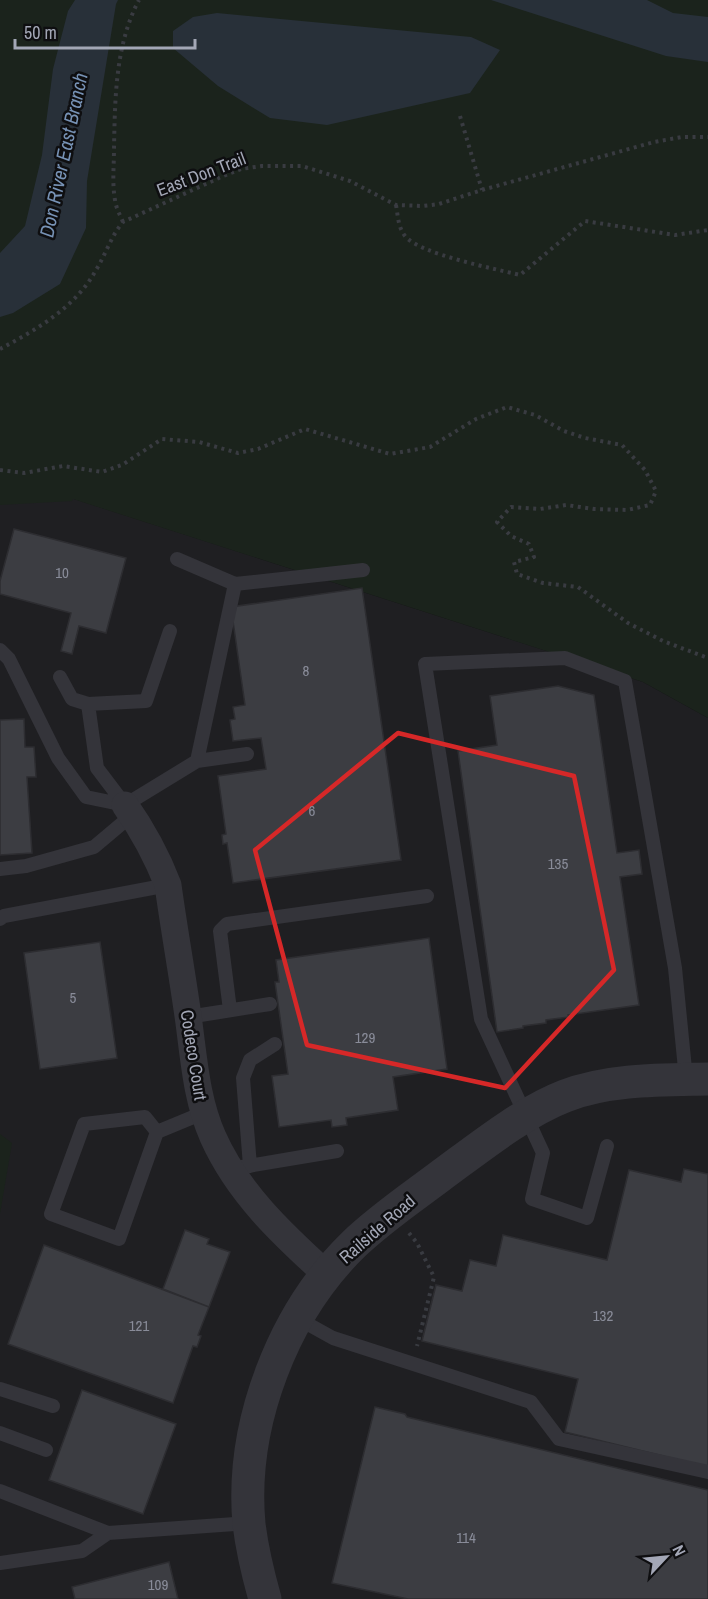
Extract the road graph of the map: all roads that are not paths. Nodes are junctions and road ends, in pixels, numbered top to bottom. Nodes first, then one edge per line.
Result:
1 (177, 559) dead end
2 (363, 570) dead end
3 (235, 584) junction
4 (170, 631) dead end
5 (0, 650) edge
6 (60, 677) dead end
7 (88, 704) junction
8 (247, 754) dead end
9 (197, 761) junction
10 (129, 810) junction
11 (0, 869) edge
12 (168, 885) junction
13 (427, 896) dead end
14 (0, 920) edge
15 (270, 1004) dead end
16 (230, 1010) junction
17 (188, 1017) junction
18 (275, 1044) dead end
19 (697, 1079) edge
20 (203, 1113) junction
21 (525, 1117) junction
22 (157, 1132) junction
23 (607, 1146) dead end
24 (337, 1151) dead end
25 (240, 1168) junction
26 (326, 1274) junction
27 (297, 1318) junction
28 (0, 1389) edge
29 (53, 1406) dead end
30 (0, 1433) edge
31 (46, 1450) dead end
32 (708, 1472) edge
33 (0, 1491) edge
34 (249, 1523) junction
35 (108, 1533) junction
36 (0, 1563) edge
37 (265, 1599) edge

1 - 3 lane
2 - 3 lane
3 - 9 lane
4 - 7 lane
5 - 10 lane
6 - 7 lane
7 - 10 lane
8 - 9 lane
9 - 10 lane
10 - 11 lane
10 - 12 street, Codeco Court
12 - 14 lane
12 - 17 street, Codeco Court
13 - 16 lane
15 - 16 lane
16 - 17 lane
17 - 20 street, Codeco Court
18 - 25 lane
19 - 21 street, Railside Road
19 - 21 lane
20 - 22 lane
20 - 25 street, Codeco Court
21 - 23 lane
21 - 26 street, Railside Road
22 - 22 lane
24 - 25 lane
25 - 26 street, Codeco Court
26 - 27 street, Railside Road
27 - 32 lane
27 - 34 street, Railside Road
28 - 29 lane
30 - 31 lane
33 - 35 lane
34 - 35 lane
34 - 37 street, Railside Road
35 - 36 lane

